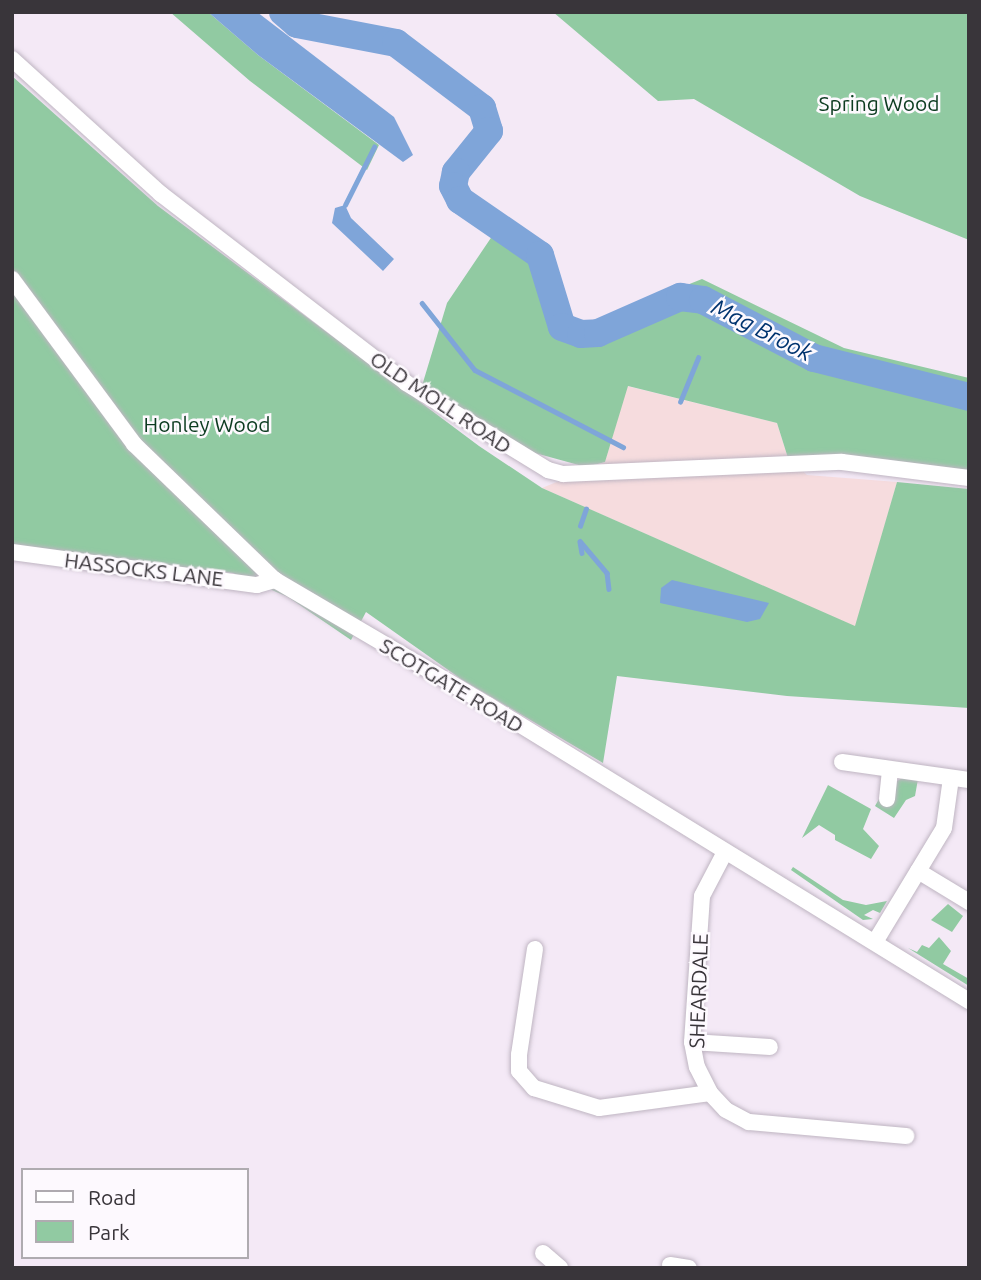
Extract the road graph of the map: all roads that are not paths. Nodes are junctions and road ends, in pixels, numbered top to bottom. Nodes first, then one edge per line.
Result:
1 (12, 59) edge
2 (12, 279) edge
3 (969, 478) edge
4 (12, 552) edge
5 (275, 580) junction
6 (842, 762) dead end
7 (890, 769) junction
8 (951, 778) junction
9 (969, 780) edge
10 (887, 799) dead end
11 (725, 852) junction
12 (918, 871) junction
13 (969, 902) edge
14 (876, 942) junction
15 (535, 949) dead end
16 (969, 1001) edge
17 (692, 1042) junction
18 (770, 1047) dead end
19 (710, 1093) junction
20 (906, 1136) dead end
21 (544, 1253) dead end
22 (670, 1265) dead end
23 (560, 1268) edge
24 (689, 1268) edge

1 - 3 street, OLD MOLL ROAD
2 - 5 street, SCOTGATE ROAD
4 - 5 street, HASSOCKS LANE
5 - 11 street, SCOTGATE ROAD
6 - 7 street
7 - 8 street
7 - 10 street
8 - 9 street
8 - 12 street
11 - 14 street, SCOTGATE ROAD
11 - 17 street, SHEARDALE
12 - 13 street
12 - 14 street
14 - 16 street, SCOTGATE ROAD
15 - 19 street
17 - 18 street
17 - 19 street, SHEARDALE
19 - 20 street, SHEARDALE
21 - 23 street
22 - 24 street

